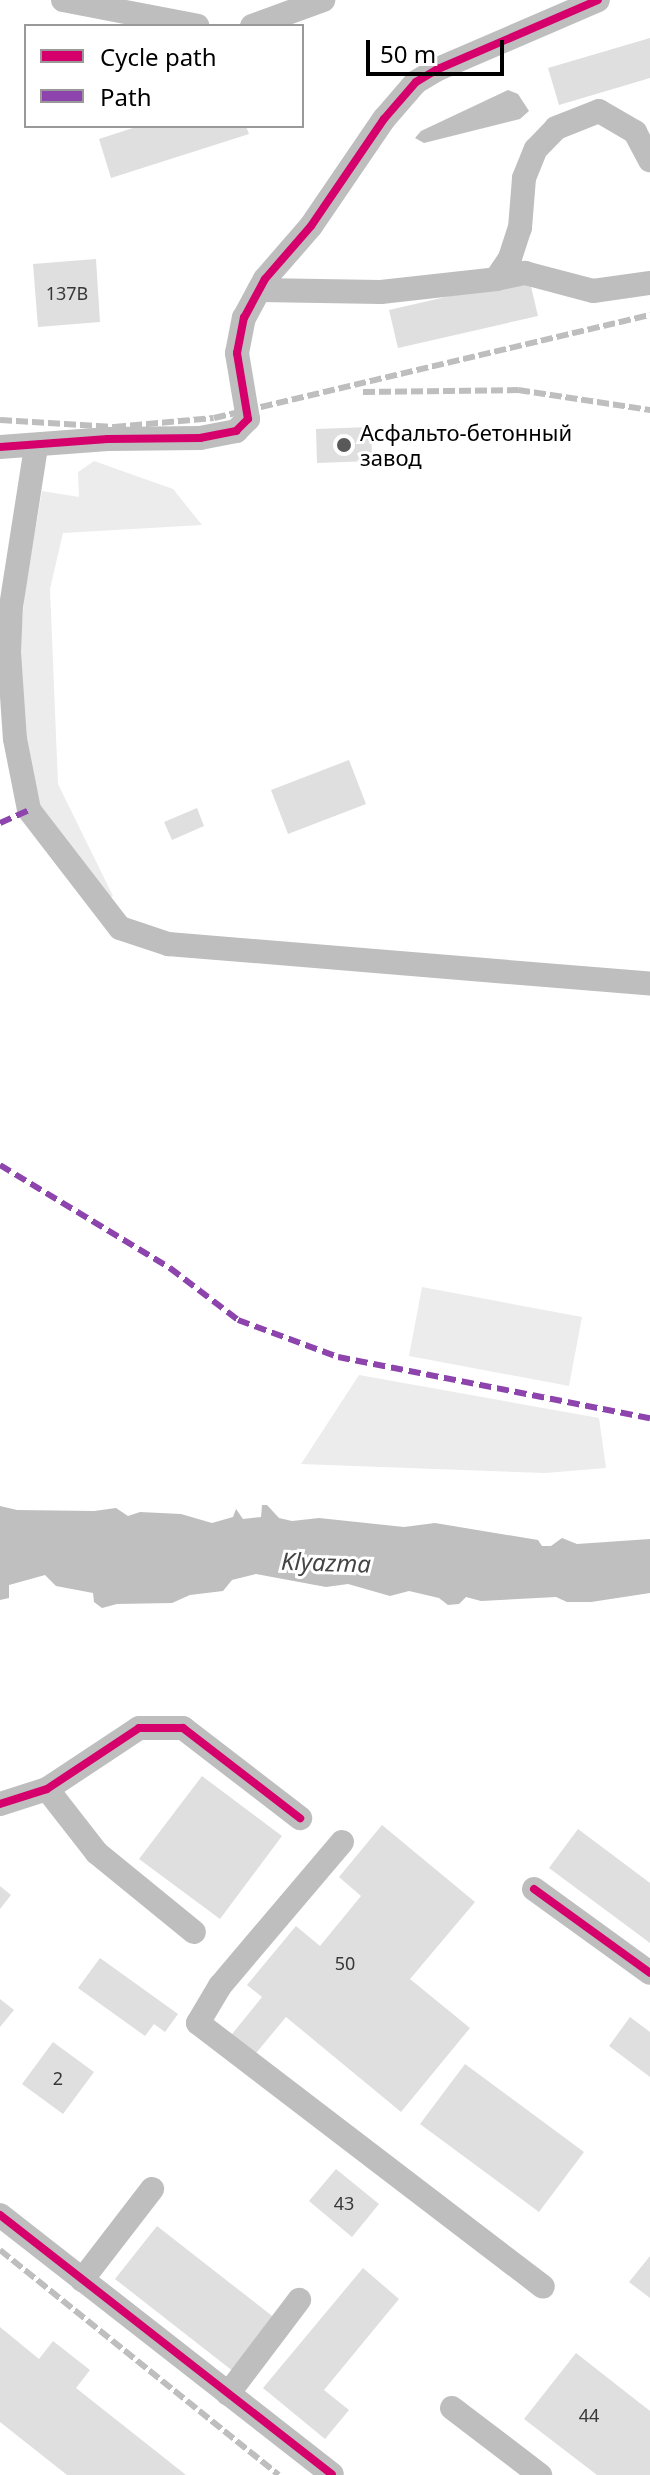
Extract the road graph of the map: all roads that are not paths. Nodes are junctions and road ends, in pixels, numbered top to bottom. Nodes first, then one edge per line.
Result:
1 (63, 0) edge
2 (323, 0) edge
3 (598, 0) edge
4 (188, 24) edge
5 (257, 24) edge
6 (650, 160) edge
7 (496, 279) junction
8 (650, 283) edge
9 (259, 290) junction
10 (0, 447) edge
11 (36, 447) junction
12 (5, 686) edge
13 (650, 984) edge
14 (47, 1789) junction
15 (0, 1804) edge
16 (300, 1818) dead end
17 (342, 1842) dead end
18 (534, 1889) dead end
19 (194, 1932) dead end
20 (650, 1973) edge
21 (152, 2189) dead end
22 (0, 2215) edge
23 (82, 2280) junction
24 (543, 2287) dead end
25 (299, 2300) dead end
26 (228, 2394) junction
27 (452, 2408) dead end
28 (332, 2474) edge
29 (540, 2475) edge

1 - 4 street
2 - 5 street
3 - 9 street
6 - 7 street
7 - 8 street
7 - 9 street
9 - 11 street
10 - 11 street
11 - 12 street
12 - 13 street
14 - 15 street
14 - 16 street
14 - 19 street
17 - 24 street
18 - 20 street
21 - 23 street
22 - 23 street
23 - 26 street
25 - 26 street
26 - 28 street
27 - 29 street

